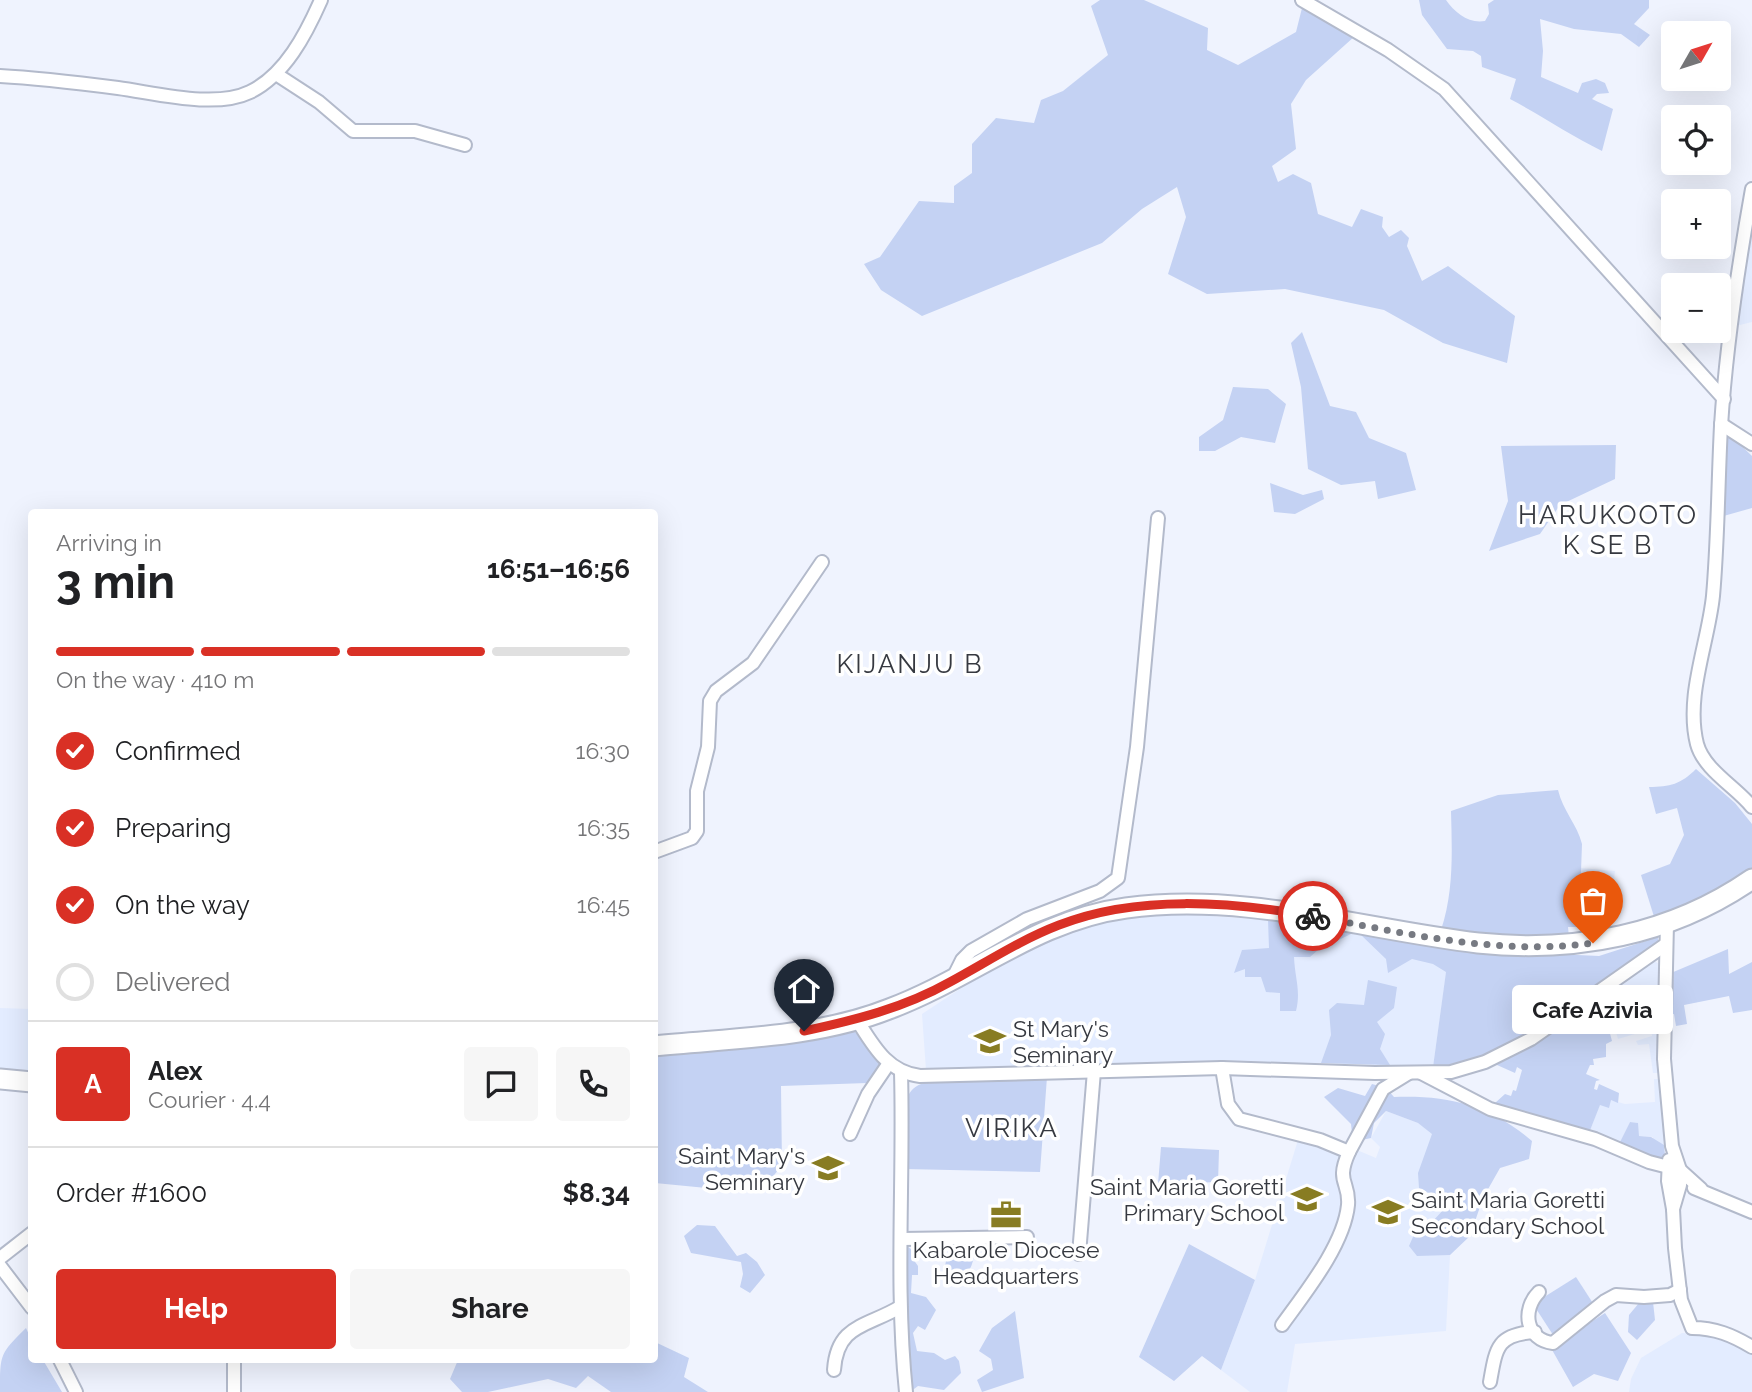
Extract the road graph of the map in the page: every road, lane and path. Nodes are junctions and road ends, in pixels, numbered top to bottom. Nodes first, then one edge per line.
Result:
1 (321, 0) edge
2 (1302, 0) edge
3 (276, 74) junction
4 (0, 76) edge
5 (465, 145) dead end
6 (1752, 189) edge
7 (1724, 400) junction
8 (1721, 424) junction
9 (1752, 444) edge
10 (1158, 517) dead end
11 (822, 562) dead end
12 (1752, 807) edge
13 (658, 851) edge
14 (1752, 879) edge
15 (1667, 923) junction
16 (1665, 945) junction
17 (951, 982) junction
18 (857, 1020) junction
19 (658, 1046) edge
20 (889, 1063) junction
21 (1222, 1068) junction
22 (1094, 1071) junction
23 (901, 1072) junction
24 (1375, 1073) junction
25 (1415, 1073) junction
26 (0, 1079) edge
27 (28, 1082) edge
28 (1383, 1089) junction
29 (850, 1134) dead end
30 (1349, 1152) junction
31 (1649, 1162) junction
32 (1674, 1168) junction
33 (1674, 1183) junction
34 (1701, 1189) junction
35 (1752, 1212) edge
36 (28, 1236) edge
37 (1027, 1237) dead end
38 (902, 1239) junction
39 (1079, 1254) dead end
40 (0, 1258) edge
41 (0, 1266) edge
42 (1680, 1290) junction
43 (1539, 1292) dead end
44 (28, 1303) edge
45 (900, 1307) junction
46 (1282, 1325) dead end
47 (1535, 1332) junction
48 (1752, 1347) edge
49 (62, 1363) edge
50 (234, 1363) edge
51 (834, 1370) dead end
52 (1490, 1382) dead end
53 (76, 1392) edge
54 (234, 1392) edge
55 (906, 1392) edge

1 - 3 street
2 - 7 street
3 - 4 street
3 - 5 street
6 - 7 street
7 - 8 street
8 - 9 street
8 - 12 street
10 - 17 street
11 - 13 street
14 - 15 highway
15 - 16 street
15 - 17 highway
16 - 25 street
16 - 32 street
17 - 18 highway
18 - 19 highway
18 - 20 street
20 - 23 street
20 - 29 street
21 - 22 street
21 - 24 street
21 - 30 street
22 - 23 street
22 - 39 street
23 - 38 street
24 - 25 street
24 - 28 street
25 - 28 street
25 - 31 street
26 - 27 highway
28 - 30 street
30 - 46 street
31 - 32 street
31 - 33 street
32 - 33 street
32 - 34 street
33 - 34 street
33 - 42 street
34 - 35 street
36 - 40 street
37 - 38 street
38 - 45 street
41 - 44 street
42 - 47 street
42 - 48 street
43 - 47 street
45 - 51 street
45 - 55 street
47 - 52 street
49 - 53 street
50 - 54 street

